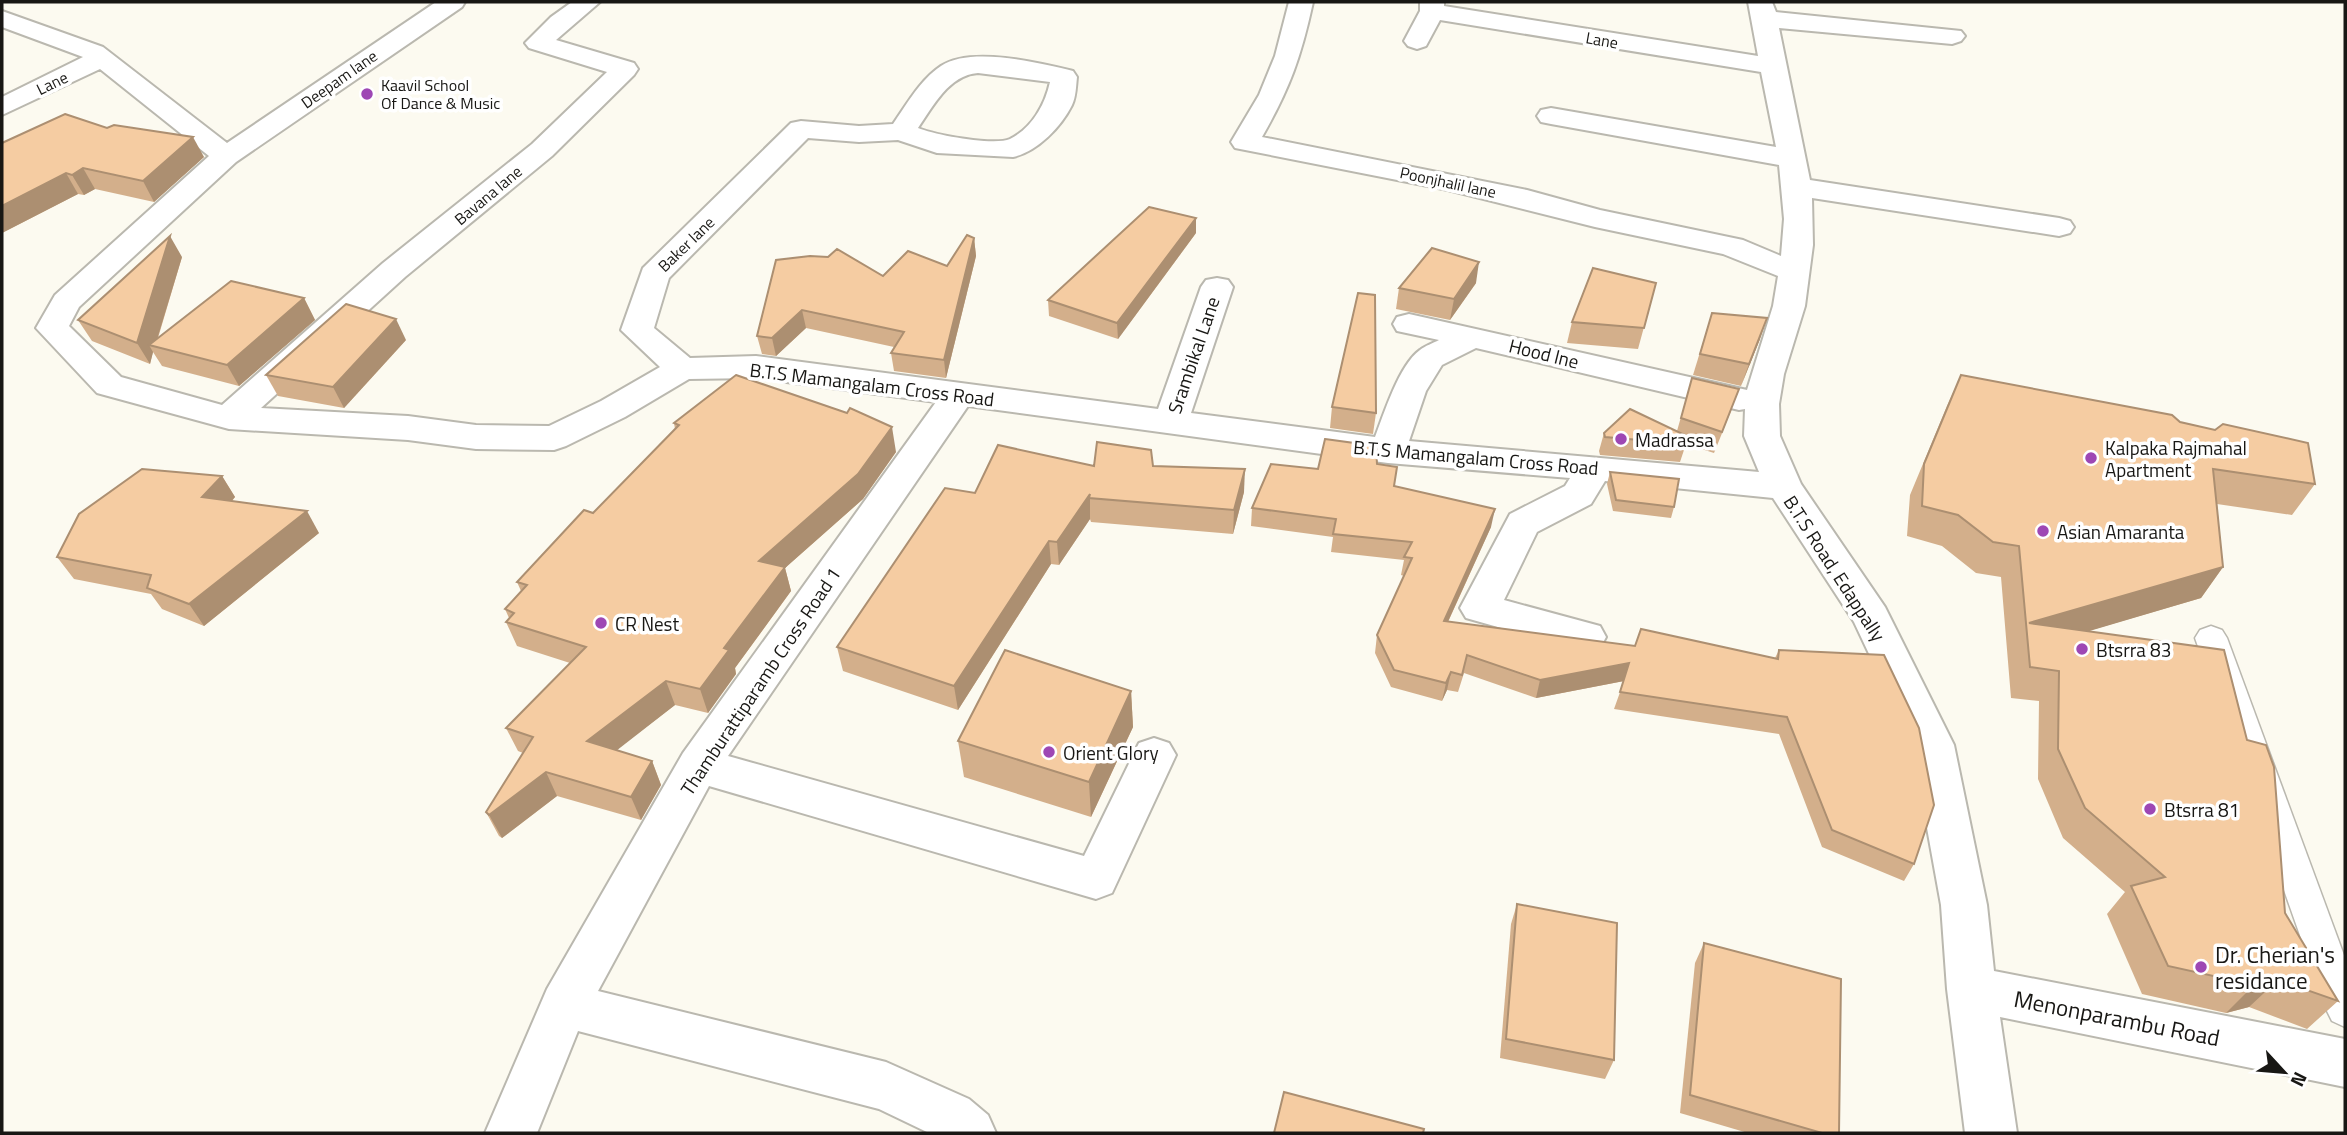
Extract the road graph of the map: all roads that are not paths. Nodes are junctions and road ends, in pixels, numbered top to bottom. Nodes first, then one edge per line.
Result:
1 (453, 2) edge
2 (588, 2) edge
3 (1301, 2) edge
4 (1432, 6) edge
5 (1762, 10) edge
6 (2, 18) edge
7 (1952, 36) dead end
8 (1418, 41) dead end
9 (102, 58) junction
10 (1773, 66) junction
11 (2, 107) edge
12 (1551, 116) dead end
13 (901, 132) junction
14 (226, 156) junction
15 (1795, 173) junction
16 (2059, 227) dead end
17 (1794, 272) junction
18 (1217, 287) dead end
19 (1409, 324) dead end
20 (1472, 337) junction
21 (682, 369) junction
22 (959, 394) junction
23 (1762, 404) junction
24 (229, 418) junction
25 (1170, 423) junction
26 (1388, 451) junction
27 (1595, 468) junction
28 (1784, 487) junction
29 (1586, 636) dead end
30 (2211, 638) dead end
31 (1154, 755) dead end
32 (698, 765) junction
33 (1971, 989) junction
34 (564, 1005) junction
35 (2345, 1009) edge
36 (2345, 1063) edge
37 (511, 1133) edge
38 (970, 1133) edge
39 (1991, 1133) edge

1 - 14 street, Deepam lane
2 - 24 street, Bavana lane
3 - 17 street, Poonjhalil lane
4 - 8 street
4 - 10 street, Lane
5 - 7 street
5 - 10 street, B.T.S Road, Edappally
6 - 9 street
9 - 11 street, Lane
9 - 14 street
10 - 15 street, B.T.S Road, Edappally
12 - 15 street
13 - 13 street
13 - 21 street, Baker lane
14 - 24 street, B.T.S Mamangalam Cross Road
15 - 16 street
15 - 17 street, B.T.S Road, Edappally
17 - 23 street, B.T.S Road, Edappally
18 - 25 street, Srambikal Lane
19 - 20 street, Hood lne
20 - 23 street, Hood lne
20 - 26 street
21 - 22 street, B.T.S Mamangalam Cross Road
21 - 24 street, B.T.S Mamangalam Cross Road
22 - 25 street, B.T.S Mamangalam Cross Road
22 - 32 street, Thamburattiparamb Cross Road 1
23 - 28 street, B.T.S Road, Edappally
25 - 26 street, B.T.S Mamangalam Cross Road
26 - 27 street, B.T.S Mamangalam Cross Road
27 - 28 street, B.T.S Mamangalam Cross Road
27 - 29 street
28 - 33 street, B.T.S Road, Edappally
30 - 35 lane
31 - 32 street
32 - 34 street, Thamburattiparamb Cross Road 1
33 - 36 street, Menonparambu Road
33 - 39 street, B.T.S Road, Edappally
34 - 37 street, Thamburattiparamb Cross Road 1
34 - 38 street

